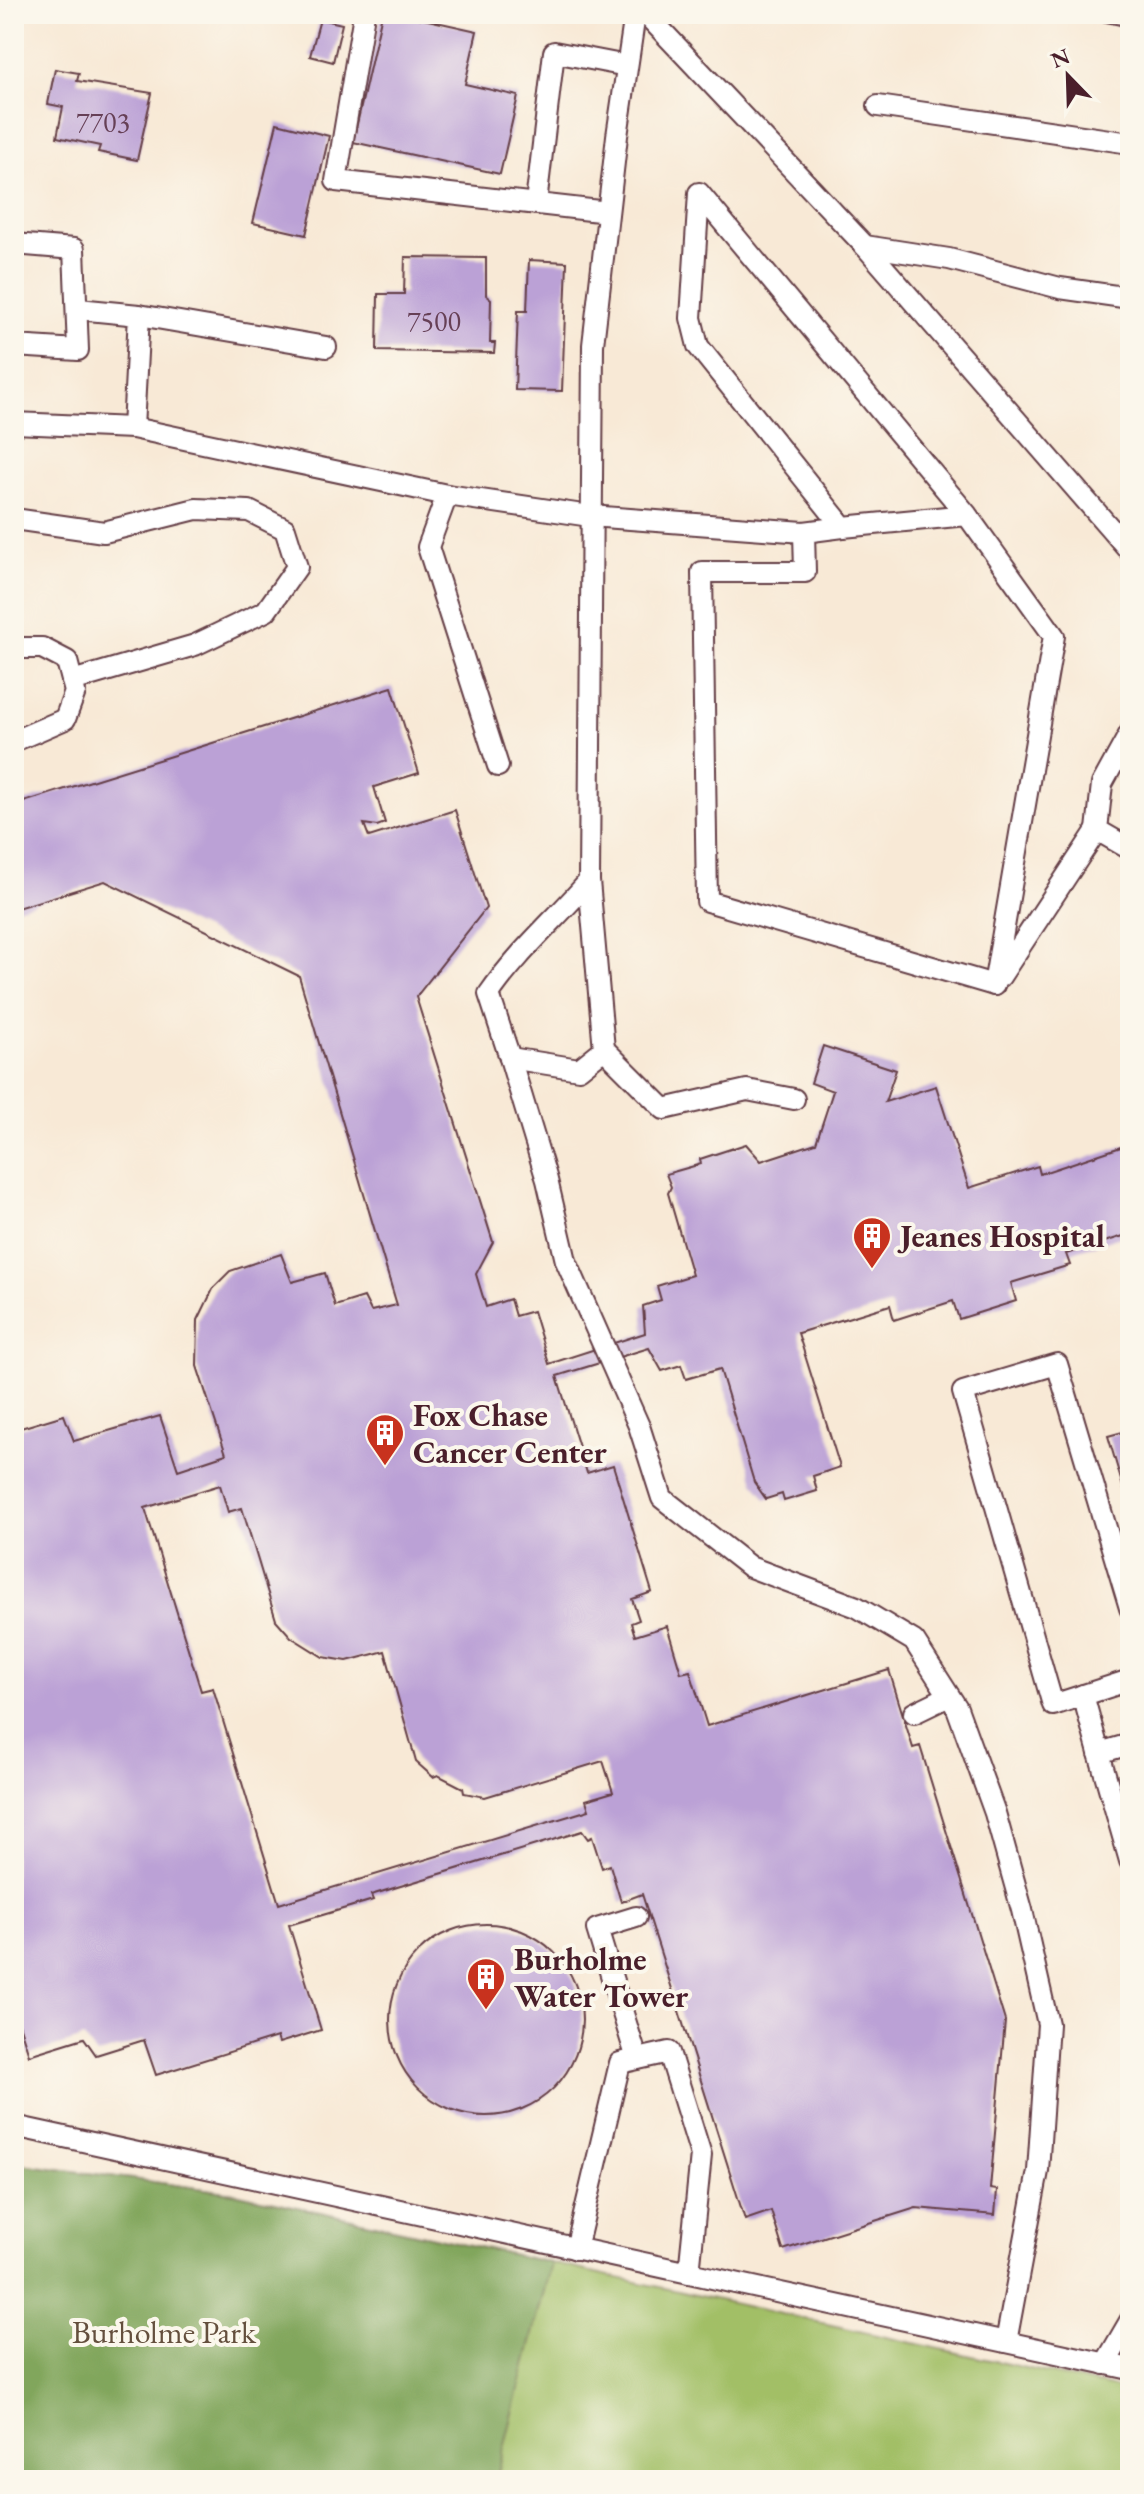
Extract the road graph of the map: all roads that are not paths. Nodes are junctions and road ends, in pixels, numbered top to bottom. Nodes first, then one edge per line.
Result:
1 (364, 14) edge
2 (635, 14) edge
3 (646, 14) edge
4 (627, 66) junction
5 (878, 106) dead end
6 (1130, 143) edge
7 (536, 203) junction
8 (608, 212) junction
9 (14, 244) edge
10 (865, 246) junction
11 (1130, 298) edge
12 (78, 309) junction
13 (139, 315) junction
14 (14, 346) edge
15 (326, 347) dead end
16 (14, 423) edge
17 (133, 428) junction
18 (447, 495) junction
19 (967, 515) junction
20 (590, 516) junction
21 (14, 519) edge
22 (843, 527) junction
23 (804, 532) junction
24 (1130, 551) edge
25 (14, 648) edge
26 (72, 681) junction
27 (1130, 733) edge
28 (14, 741) edge
29 (498, 766) dead end
30 (1097, 830) junction
31 (1130, 849) edge
32 (589, 881) junction
33 (994, 985) junction
34 (604, 1049) junction
35 (510, 1058) junction
36 (794, 1099) dead end
37 (1130, 1608) edge
38 (1130, 1680) edge
39 (1083, 1695) junction
40 (949, 1696) junction
41 (914, 1713) dead end
42 (1130, 1744) edge
43 (1099, 1753) junction
44 (1130, 1861) edge
45 (636, 1917) dead end
46 (637, 2059) junction
47 (14, 2126) edge
48 (576, 2249) junction
49 (689, 2273) junction
50 (1130, 2321) edge
51 (1006, 2342) junction
52 (1105, 2364) junction
53 (1130, 2369) edge

1 - 7 lane
2 - 4 lane
3 - 10 lane
4 - 7 lane
4 - 8 lane
5 - 6 lane
7 - 8 lane
8 - 20 lane
9 - 12 lane
10 - 11 lane
10 - 24 lane
12 - 13 lane
12 - 14 lane
13 - 15 lane
13 - 17 lane
16 - 17 lane
17 - 18 lane
18 - 20 lane
18 - 29 lane
19 - 22 lane
19 - 22 lane
19 - 33 lane
20 - 23 lane
20 - 32 lane
21 - 26 lane
22 - 23 lane
23 - 33 lane
25 - 26 lane
26 - 28 lane
27 - 30 lane
30 - 31 lane
30 - 33 lane
32 - 34 lane
32 - 35 lane
34 - 35 lane
34 - 36 lane
35 - 40 lane
37 - 39 lane
38 - 39 lane
39 - 43 lane
40 - 41 lane
40 - 51 lane
42 - 43 lane
43 - 44 lane
45 - 46 lane
46 - 48 lane
46 - 49 lane
47 - 48 lane
48 - 49 lane
49 - 51 lane
50 - 52 lane
51 - 52 lane
52 - 53 lane

